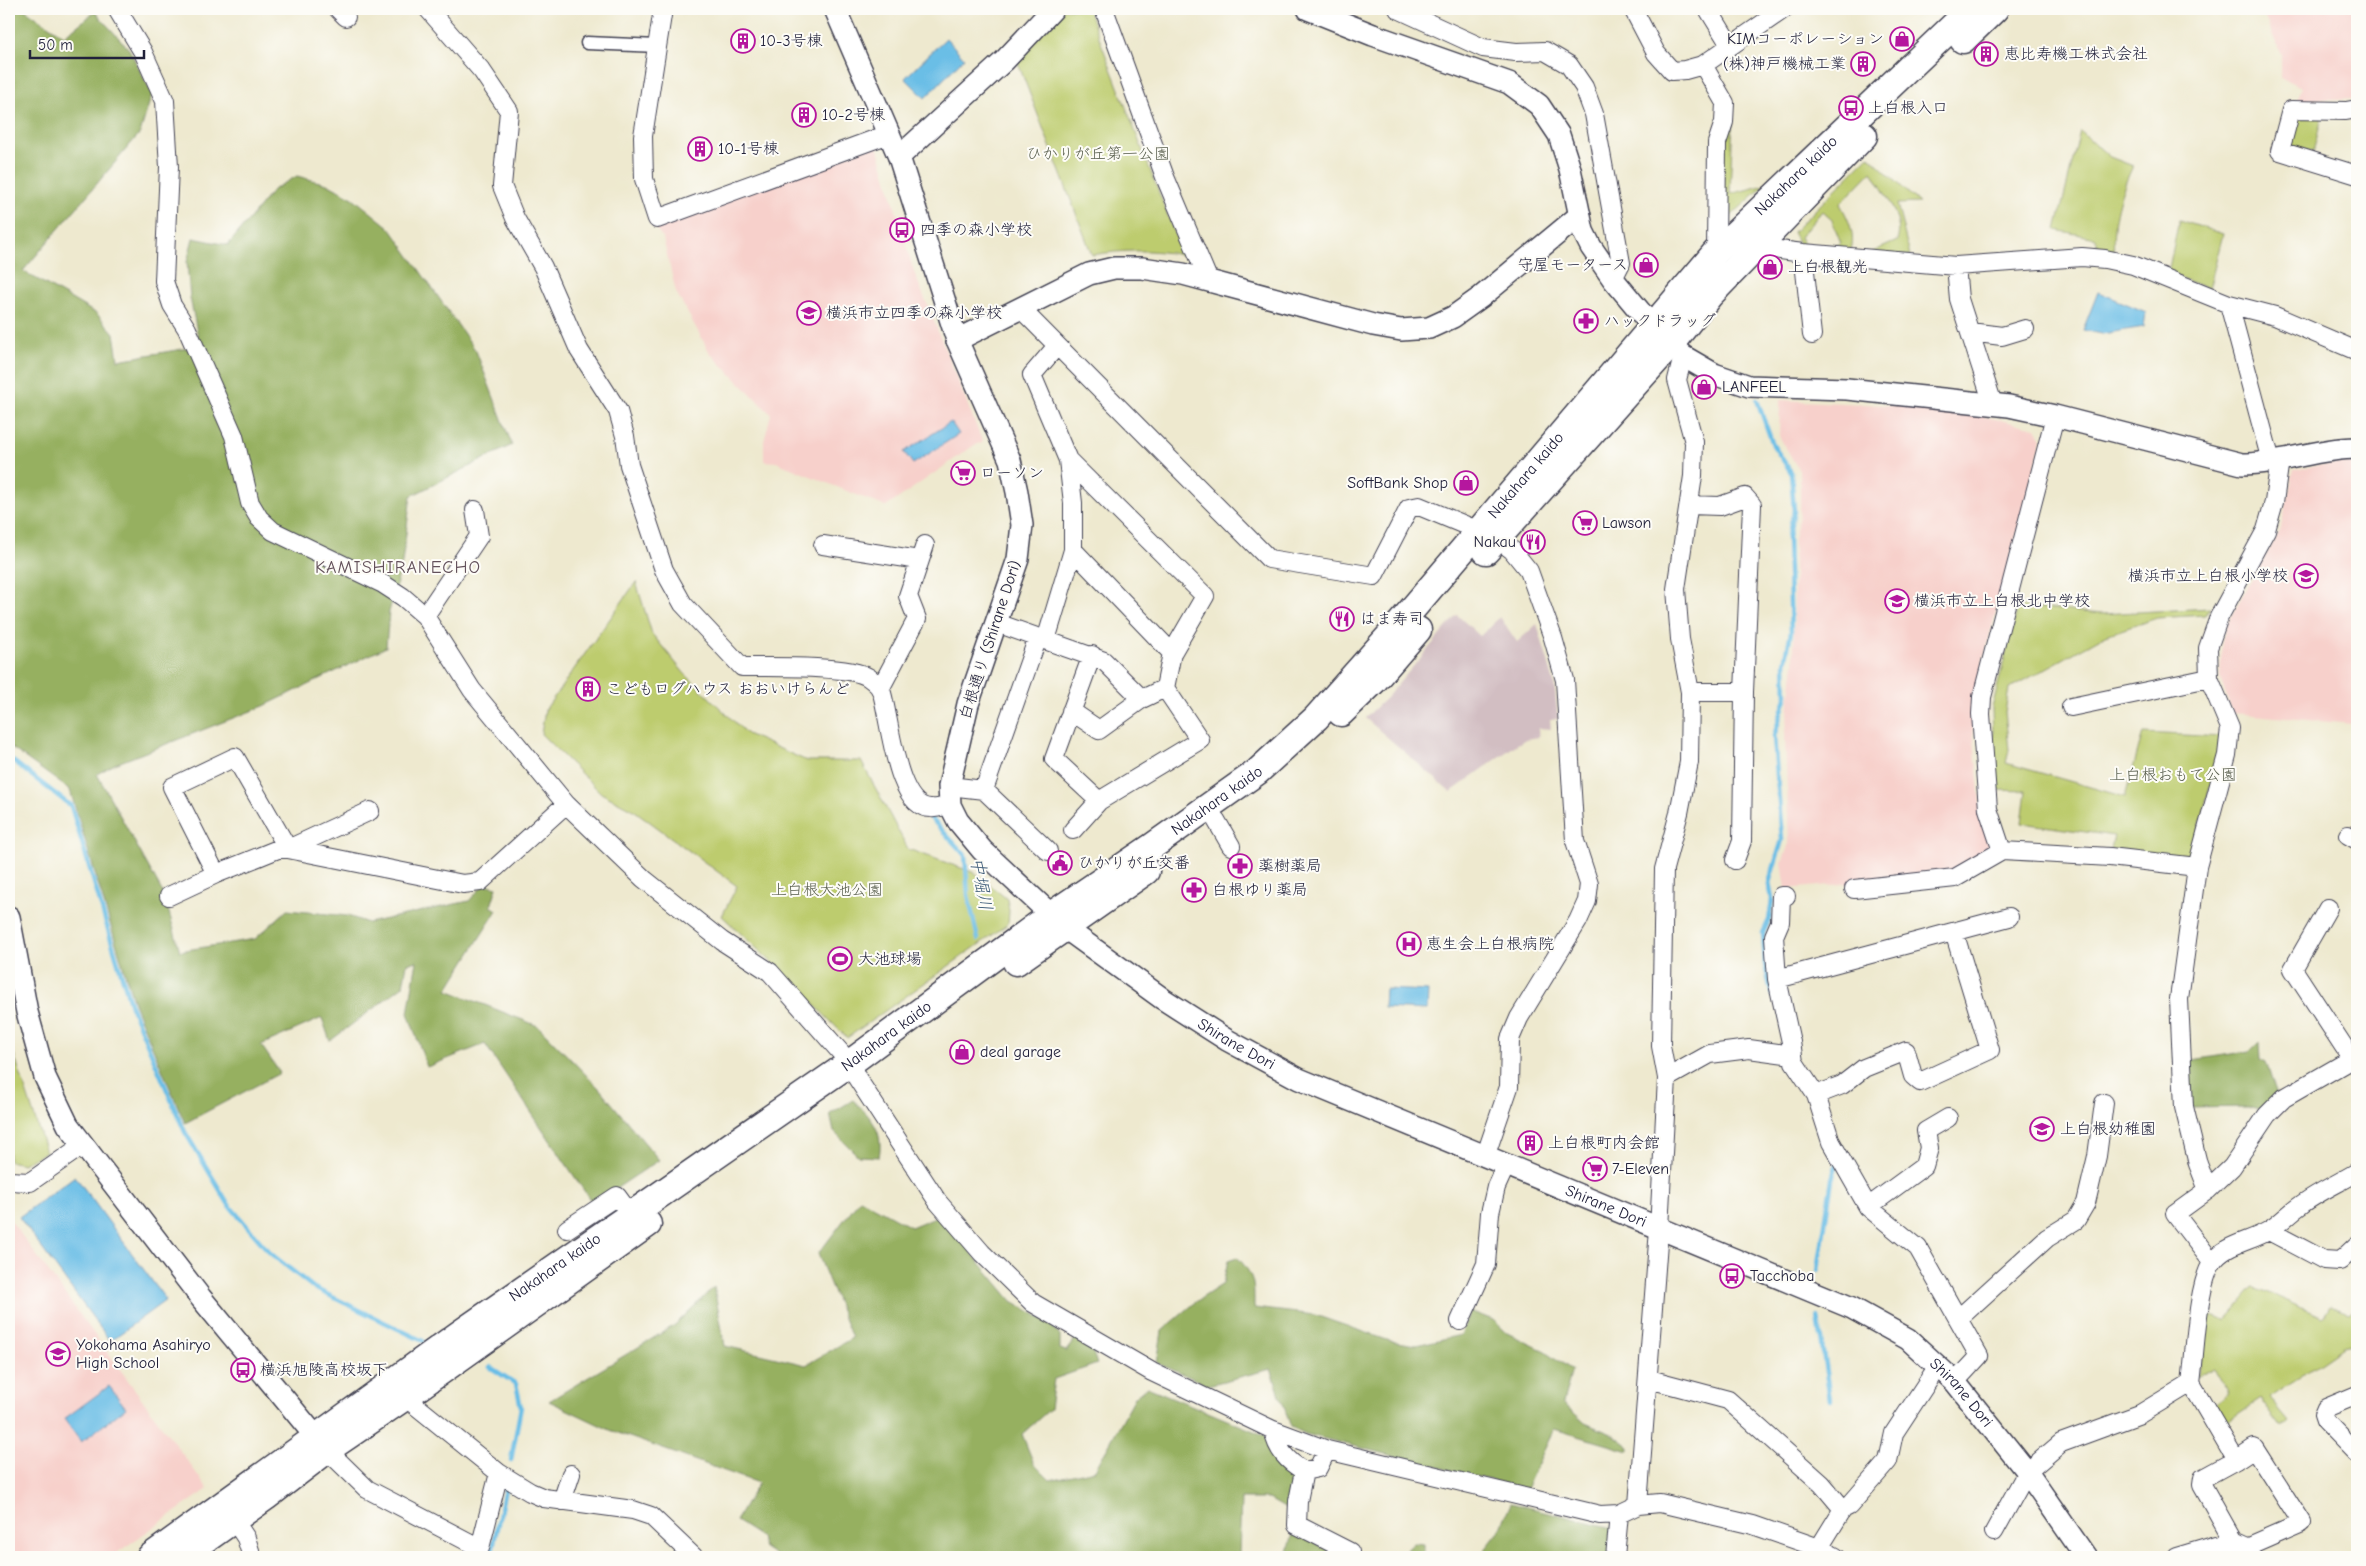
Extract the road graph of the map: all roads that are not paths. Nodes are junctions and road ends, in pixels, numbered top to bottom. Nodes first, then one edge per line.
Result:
1 (117, 9) edge
2 (428, 9) edge
3 (663, 9) edge
4 (835, 9) edge
5 (1053, 9) edge
6 (1104, 9) edge
7 (1308, 9) edge
8 (1398, 9) edge
9 (1633, 9) edge
10 (1708, 9) edge
11 (1784, 9) edge
12 (1971, 9) edge
13 (1995, 9) edge
14 (587, 42) dead end
15 (1730, 45) junction
16 (658, 46) junction
17 (1703, 65) junction
18 (2357, 109) edge
19 (889, 134) junction
20 (900, 157) junction
21 (2357, 175) edge
22 (1580, 214) junction
23 (1757, 247) junction
24 (1716, 252) junction
25 (1803, 253) junction
26 (1956, 266) junction
27 (1613, 279) junction
28 (1209, 281) junction
29 (2229, 304) junction
30 (1021, 310) junction
31 (2025, 329) dead end
32 (1970, 332) junction
33 (1812, 336) dead end
34 (957, 340) junction
35 (1669, 342) junction
36 (1056, 347) junction
37 (2357, 351) edge
38 (1993, 404) junction
39 (2055, 416) junction
40 (2357, 448) edge
41 (1068, 460) junction
42 (2276, 460) junction
43 (1689, 505) junction
44 (475, 510) dead end
45 (1489, 534) junction
46 (823, 545) dead end
47 (1072, 550) junction
48 (425, 616) junction
49 (997, 623) junction
50 (1042, 638) junction
51 (1172, 653) junction
52 (1092, 655) junction
53 (2209, 678) junction
54 (1165, 688) junction
55 (880, 689) junction
56 (1690, 692) junction
57 (1744, 692) junction
58 (1142, 699) junction
59 (2071, 707) dead end
60 (1071, 711) junction
61 (984, 790) junction
62 (949, 796) junction
63 (1099, 801) junction
64 (566, 804) junction
65 (370, 811) dead end
66 (1216, 820) junction
67 (1073, 830) dead end
68 (1231, 846) dead end
69 (288, 849) junction
70 (1048, 851) dead end
71 (2002, 851) junction
72 (1735, 860) dead end
73 (2197, 867) junction
74 (216, 874) junction
75 (1854, 889) dead end
76 (169, 896) dead end
77 (1786, 896) dead end
78 (2328, 908) dead end
79 (9, 917) edge
80 (2009, 917) dead end
81 (1058, 921) junction
82 (1954, 932) junction
83 (1777, 979) junction
84 (1793, 1055) junction
85 (2355, 1057) edge
86 (854, 1070) junction
87 (1667, 1078) junction
88 (1816, 1095) junction
89 (2104, 1103) dead end
90 (1948, 1118) dead end
91 (83, 1145) junction
92 (1485, 1157) junction
93 (1506, 1164) junction
94 (2357, 1172) edge
95 (9, 1180) edge
96 (2208, 1190) junction
97 (1868, 1207) junction
98 (631, 1214) junction
99 (567, 1229) dead end
100 (1659, 1229) junction
101 (2269, 1231) junction
102 (2357, 1245) edge
103 (2212, 1262) junction
104 (1958, 1318) junction
105 (1460, 1321) dead end
106 (1938, 1366) junction
107 (1649, 1379) junction
108 (1955, 1382) junction
109 (2191, 1383) junction
110 (2357, 1396) edge
111 (405, 1397) junction
112 (1273, 1430) junction
113 (321, 1444) junction
114 (1327, 1450) junction
115 (2357, 1454) edge
116 (2236, 1460) junction
117 (1304, 1471) junction
118 (2027, 1472) junction
119 (499, 1473) junction
120 (571, 1474) dead end
121 (562, 1501) junction
122 (1638, 1505) junction
123 (1843, 1510) junction
124 (1619, 1514) junction
125 (234, 1520) junction
126 (1994, 1532) dead end
127 (1819, 1548) junction
128 (2244, 1548) edge
129 (150, 1557) edge
130 (181, 1557) edge
131 (252, 1557) edge
132 (694, 1557) edge
133 (1348, 1557) edge
134 (1615, 1557) edge
135 (1836, 1557) edge
136 (2086, 1557) edge
137 (2176, 1557) edge

1 - 48 street
2 - 55 street
3 - 16 street
4 - 19 street, 白根通り (Shirane Dori)
5 - 20 street
6 - 28 street
7 - 22 street
8 - 27 street
9 - 17 street
10 - 15 street
11 - 15 street
12 - 24 main road, Nakahara kaido
13 - 23 main road, Nakahara kaido
14 - 16 street
15 - 17 street
16 - 19 street
17 - 24 street
18 - 21 street
19 - 20 street, 白根通り (Shirane Dori)
20 - 34 street, 白根通り (Shirane Dori)
22 - 27 street
22 - 28 street
23 - 25 street
23 - 35 main road, Nakahara kaido
24 - 35 main road, Nakahara kaido
25 - 26 street
25 - 33 street
26 - 29 street
26 - 32 street
27 - 35 street
28 - 30 street
29 - 37 street
29 - 42 street
30 - 34 street
30 - 36 street
31 - 32 street
32 - 38 street
34 - 49 street, 白根通り (Shirane Dori)
35 - 38 street
35 - 43 street
35 - 45 main road, Nakahara kaido
36 - 41 street
36 - 45 street
38 - 39 street
39 - 42 street
39 - 71 street
40 - 42 street
41 - 47 street
41 - 51 street
42 - 53 street
43 - 56 street
43 - 57 street
44 - 48 street
45 - 66 main road, Nakahara kaido
45 - 81 main road, Nakahara kaido
45 - 92 street
46 - 55 street
47 - 50 street
47 - 51 street
48 - 64 street
49 - 50 street
49 - 62 street, 白根通り (Shirane Dori)
50 - 52 street
50 - 61 street
51 - 54 street
52 - 58 street
52 - 60 street
53 - 59 street
53 - 73 street
54 - 58 street
54 - 63 street
55 - 62 street
56 - 57 street
56 - 87 street
57 - 72 street
58 - 60 street
60 - 63 street
61 - 62 street
61 - 70 street
62 - 81 street
63 - 67 street
64 - 69 street
64 - 86 street
65 - 69 street
66 - 68 street
66 - 81 main road, Nakahara kaido
69 - 74 street
69 - 74 street
71 - 73 street
71 - 75 street
73 - 96 street
74 - 76 street
77 - 83 street
78 - 85 street
79 - 91 street
80 - 82 street
81 - 86 main road, Nakahara kaido
81 - 92 street, Shirane Dori
82 - 83 street
82 - 88 street
83 - 84 street
84 - 87 street
84 - 88 street
85 - 96 street
86 - 98 main road, Nakahara kaido
86 - 111 main road, Nakahara kaido
86 - 112 street
87 - 100 street
88 - 97 street
89 - 104 street
90 - 97 street
91 - 95 street
91 - 113 street
92 - 93 street, Shirane Dori
93 - 100 street, Shirane Dori
93 - 105 street
94 - 101 street
96 - 103 street
97 - 104 street
98 - 99 street
98 - 113 main road, Nakahara kaido
100 - 106 street, Shirane Dori
100 - 107 street
101 - 102 street
101 - 103 street
103 - 109 street
104 - 108 street
106 - 108 street, Shirane Dori
106 - 123 street
107 - 122 street
107 - 123 street
108 - 118 street, Shirane Dori
109 - 116 street
109 - 118 street
110 - 115 street
111 - 113 main road, Nakahara kaido
111 - 119 street
112 - 114 street
112 - 117 street
113 - 119 street
113 - 125 main road, Nakahara kaido
113 - 129 main road, Nakahara kaido
114 - 117 street
114 - 124 street
116 - 128 street
116 - 128 street
117 - 133 street
118 - 126 street
118 - 136 street, Shirane Dori
119 - 121 street
120 - 121 street
121 - 132 street
122 - 124 street
122 - 127 street
123 - 127 street
124 - 134 street
125 - 130 main road, Nakahara kaido
125 - 131 street
127 - 135 street
128 - 137 street

